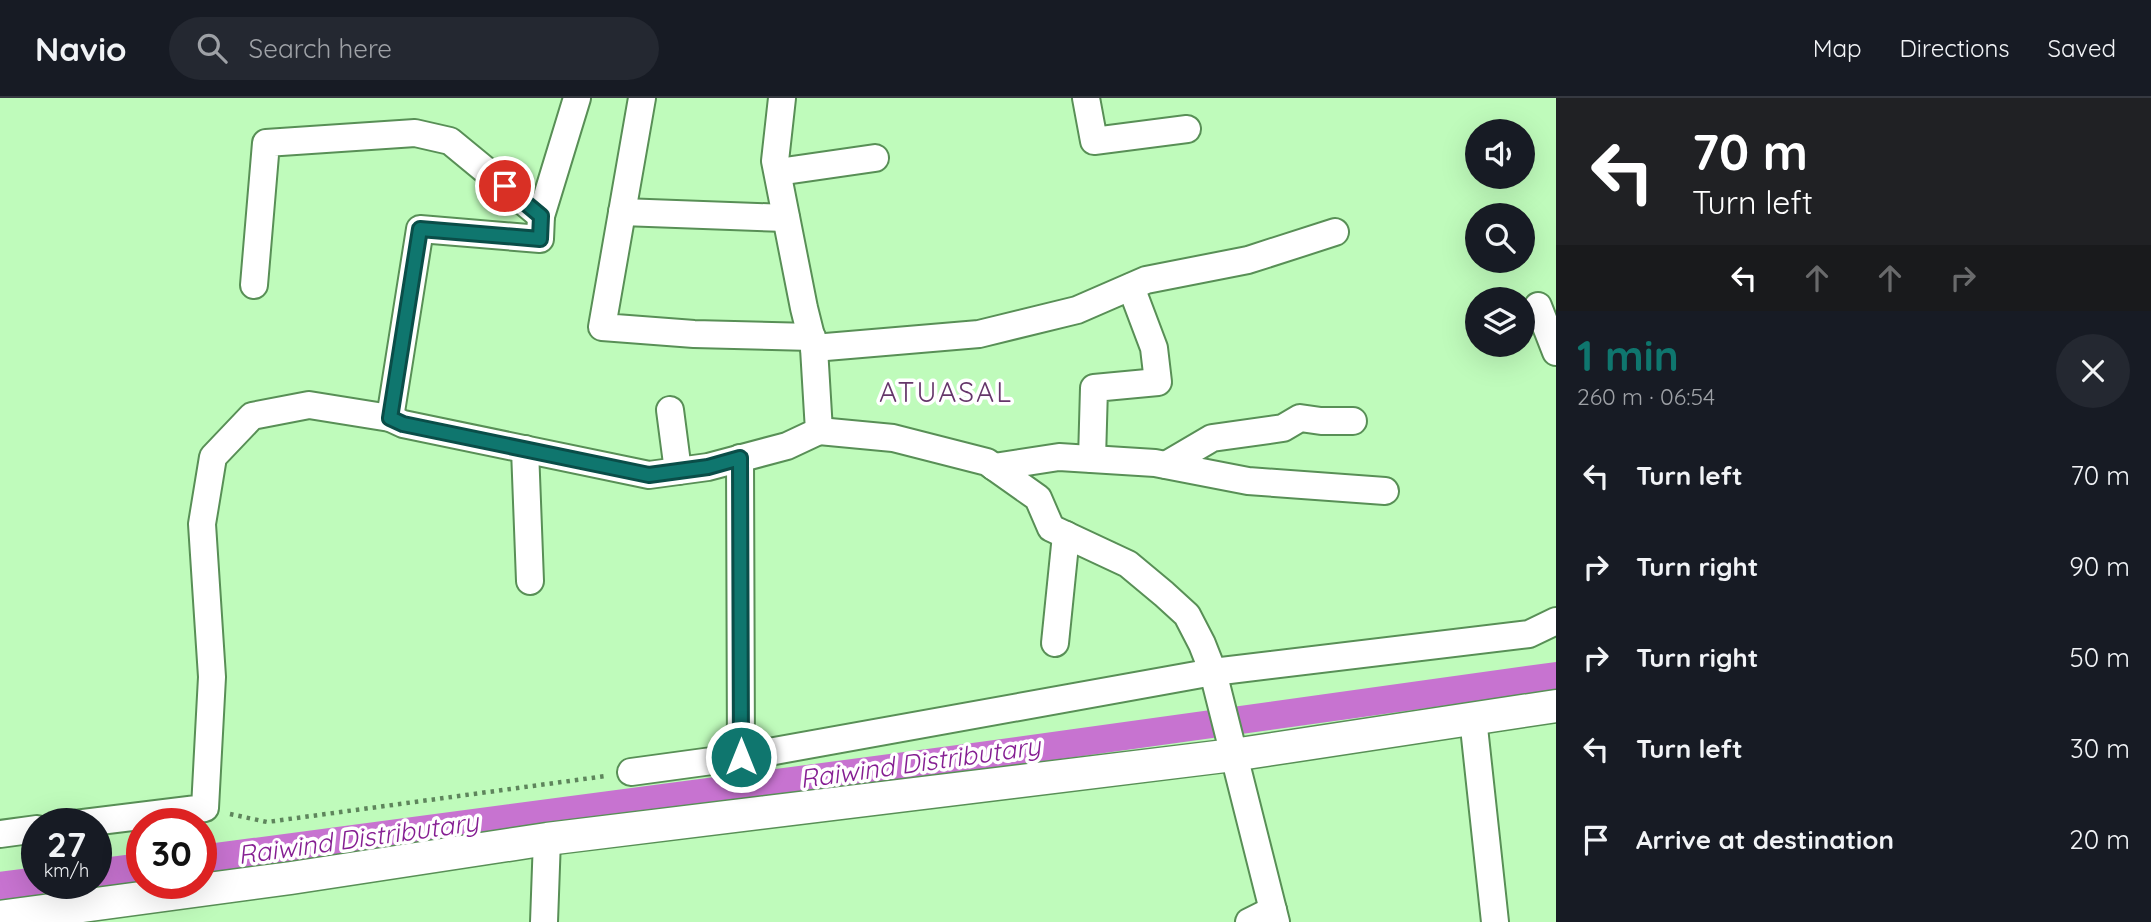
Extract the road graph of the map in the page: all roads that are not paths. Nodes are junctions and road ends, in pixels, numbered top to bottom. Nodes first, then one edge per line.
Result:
1 (577, 98) edge
2 (642, 98) edge
3 (782, 98) edge
4 (1086, 98) edge
5 (1187, 129) dead end
6 (875, 158) dead end
7 (778, 172) junction
8 (622, 212) junction
9 (541, 216) junction
10 (786, 218) junction
11 (1335, 232) dead end
12 (254, 285) dead end
13 (1131, 287) junction
14 (1538, 306) dead end
15 (813, 343) junction
16 (1556, 352) edge
17 (670, 410) dead end
18 (390, 418) junction
19 (1353, 421) dead end
20 (818, 431) junction
21 (525, 449) junction
22 (740, 458) junction
23 (1092, 459) junction
24 (1166, 465) junction
25 (994, 467) junction
26 (678, 471) junction
27 (1385, 491) dead end
28 (1066, 535) junction
29 (530, 581) dead end
30 (1556, 621) edge
31 (1055, 643) dead end
32 (1213, 672) junction
33 (1556, 706) edge
34 (1474, 719) junction
35 (1231, 749) junction
36 (741, 757) junction
37 (631, 772) road end
38 (112, 819) edge
39 (21, 831) edge
40 (0, 834) edge
41 (547, 839) junction
42 (1274, 916) edge
43 (0, 917) edge
44 (544, 922) edge
45 (1249, 922) edge
46 (1495, 922) edge

1 - 9 street
2 - 8 street
3 - 7 street
4 - 5 street
6 - 7 street
7 - 10 street
8 - 10 street
8 - 15 street
9 - 12 street
9 - 18 street
10 - 15 street
11 - 13 street
13 - 15 street
13 - 23 street
14 - 16 street
15 - 20 street
17 - 26 street
18 - 21 street
18 - 38 street
19 - 24 street
20 - 22 street
20 - 25 street
21 - 26 street
21 - 29 street
22 - 26 street
22 - 36 street
23 - 24 street
23 - 25 street
24 - 27 street
25 - 28 street
28 - 31 street
28 - 32 street
30 - 32 street
32 - 35 street
32 - 36 street
33 - 34 street
34 - 35 street
34 - 46 street
35 - 41 street
35 - 42 street
36 - 37 street
39 - 40 street
41 - 43 street
41 - 44 street
42 - 45 street

